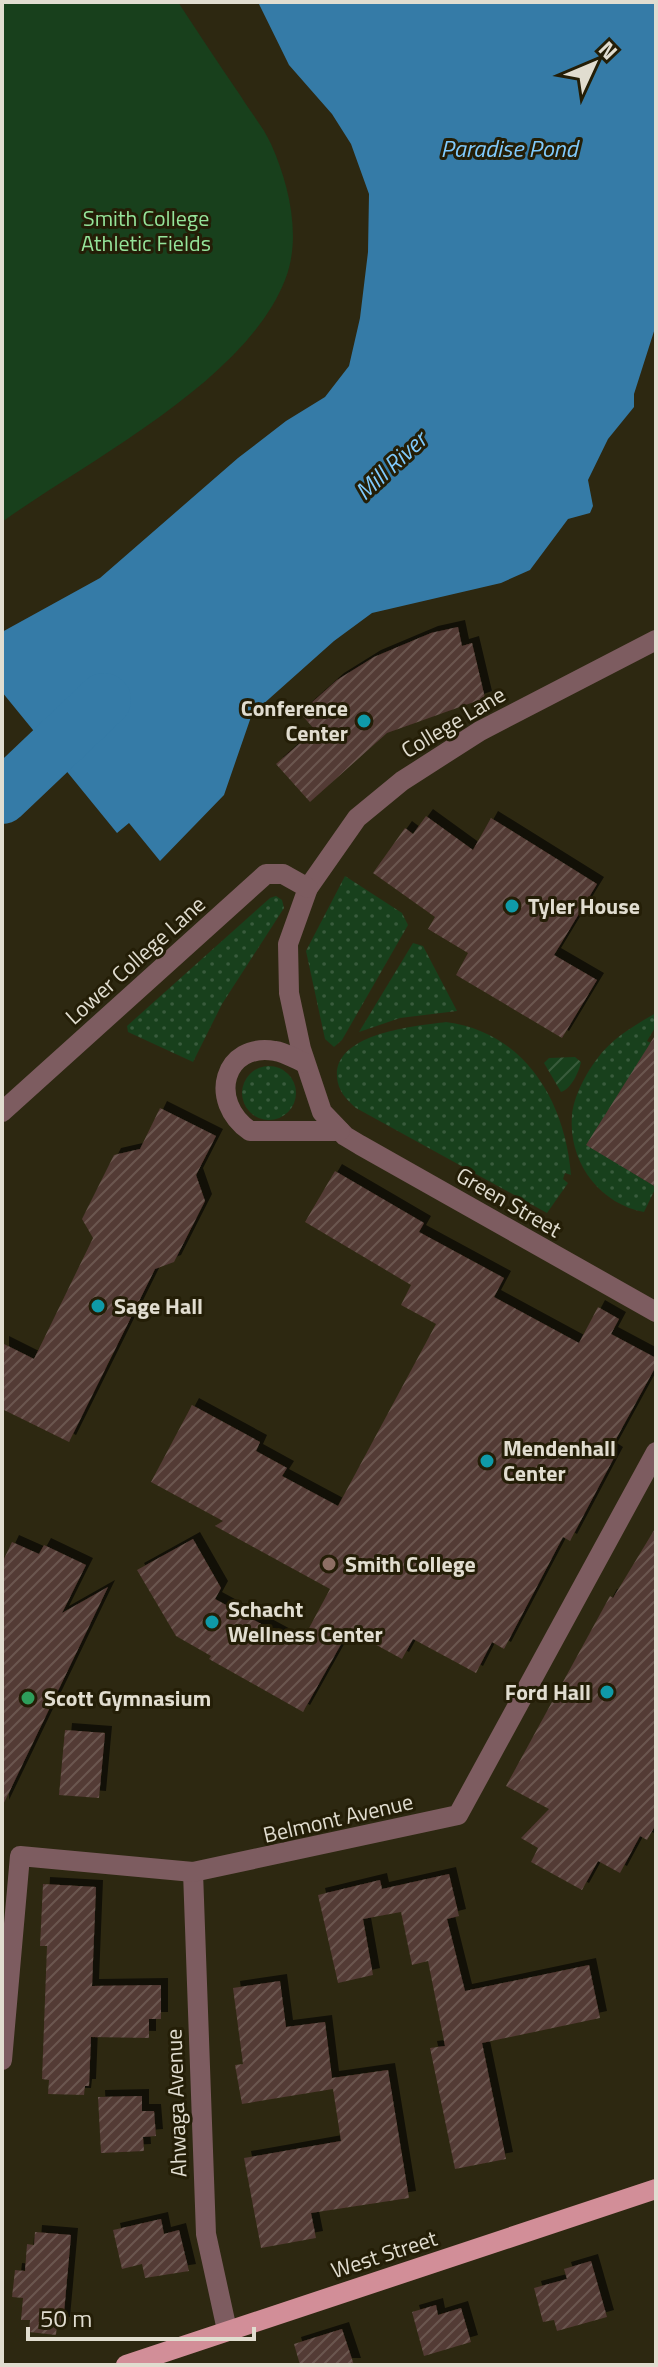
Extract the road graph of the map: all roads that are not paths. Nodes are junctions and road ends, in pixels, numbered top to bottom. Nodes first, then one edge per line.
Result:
1 (656, 640) edge
2 (308, 888) junction
3 (305, 1063) junction
4 (2, 1112) edge
5 (340, 1131) junction
6 (656, 1312) edge
7 (656, 1452) edge
8 (193, 1872) junction
9 (2, 2060) edge
10 (656, 2189) edge
11 (227, 2330) junction
12 (126, 2365) edge

1 - 2 street, College Lane
2 - 3 street, Green Street
2 - 4 street, Lower College Lane
3 - 5 street, Green Street
3 - 5 street, Green Street
5 - 6 street, Green Street
7 - 8 street, Belmont Avenue
8 - 9 street, Belmont Avenue
8 - 11 street, Ahwaga Avenue
10 - 11 main road, West Street
11 - 12 main road, West Street

